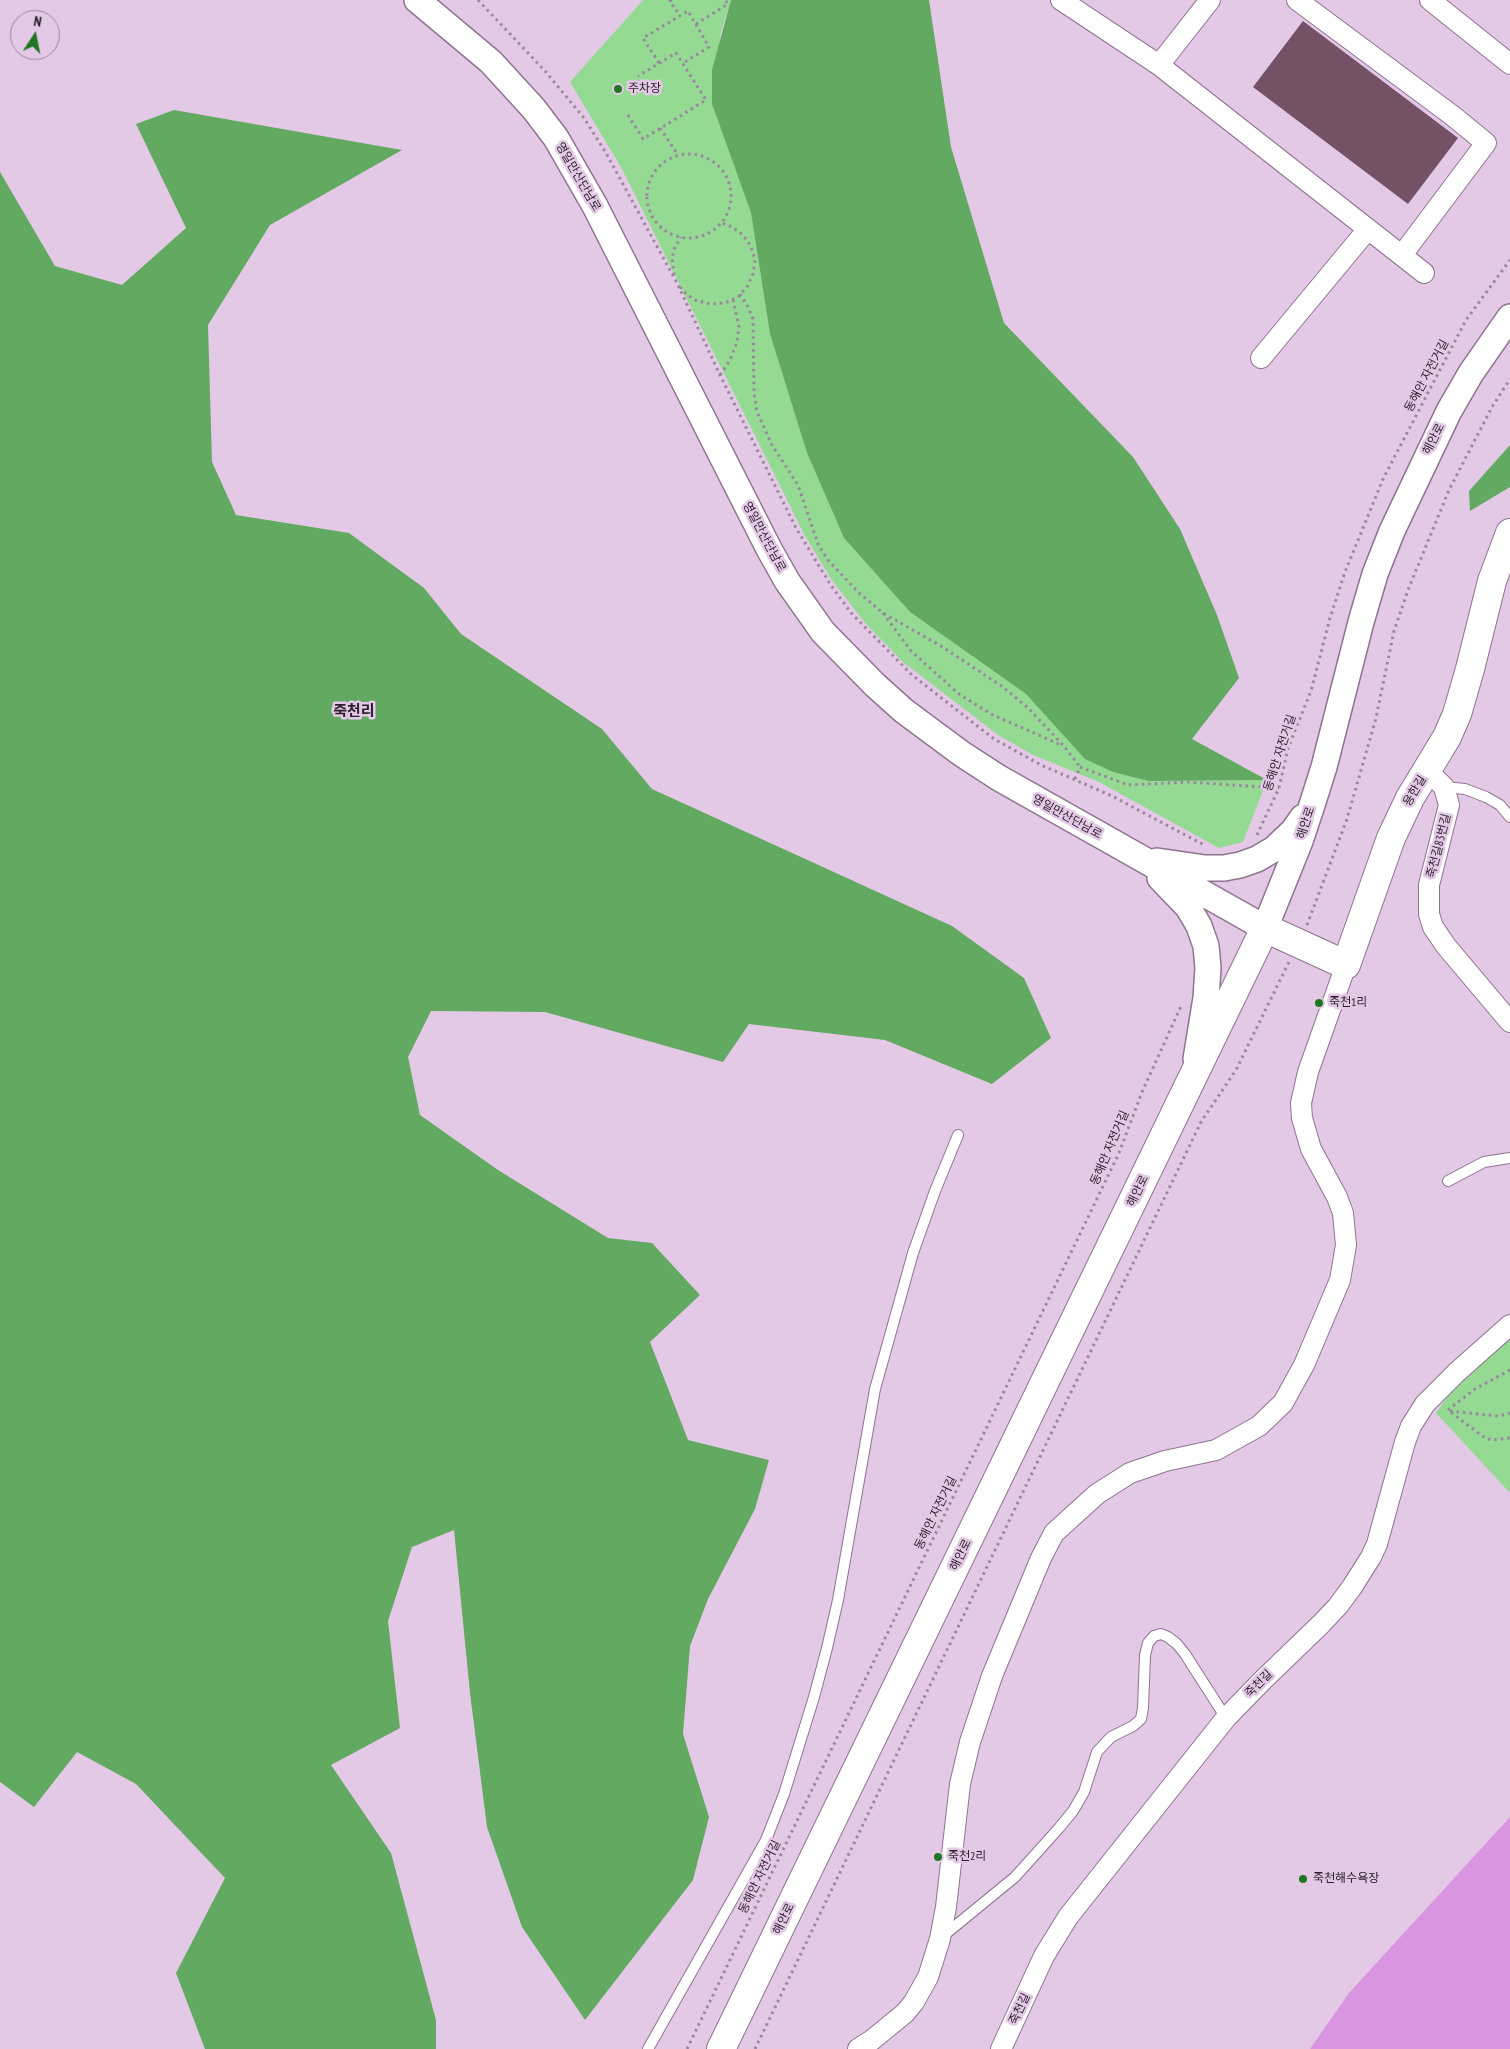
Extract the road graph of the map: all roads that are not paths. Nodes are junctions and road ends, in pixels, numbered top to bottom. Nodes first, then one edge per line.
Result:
1 (416, 0) edge
2 (1061, 0) edge
3 (1210, 0) edge
4 (1297, 0) edge
5 (1430, 0) edge
6 (1510, 64) edge
7 (1159, 65) junction
8 (1368, 229) junction
9 (1402, 256) junction
10 (1424, 273) dead end
11 (1510, 317) edge
12 (1260, 358) dead end
13 (1510, 533) edge
14 (1436, 779) junction
15 (1312, 805) junction
16 (1510, 817) edge
17 (1138, 857) junction
18 (1265, 928) junction
19 (1346, 965) junction
20 (1510, 1022) edge
21 (1192, 1080) junction
22 (958, 1136) dead end
23 (1510, 1158) edge
24 (1448, 1181) dead end
25 (1510, 1325) edge
26 (1226, 1718) junction
27 (940, 1939) junction
28 (648, 2049) edge
29 (721, 2049) edge
30 (858, 2049) edge
31 (1001, 2049) edge

1 - 17 street, 영일만산단남로
2 - 7 street
3 - 7 street
4 - 9 street
5 - 6 street
7 - 8 street
8 - 9 street
8 - 12 street
9 - 10 street
11 - 15 street, 해안로
13 - 14 main road, 용한길
14 - 16 lane
14 - 19 main road, 용한길
14 - 20 street, 죽천길83번길
15 - 17 street
15 - 18 street, 해안로
17 - 18 street, 영일만산단남로
17 - 21 street
18 - 19 main road
18 - 21 main road, 해안로
19 - 27 street
21 - 29 main road, 해안로
22 - 28 lane
23 - 24 lane
25 - 26 street, 죽천길
26 - 27 lane
26 - 31 street, 죽천길
27 - 30 street

